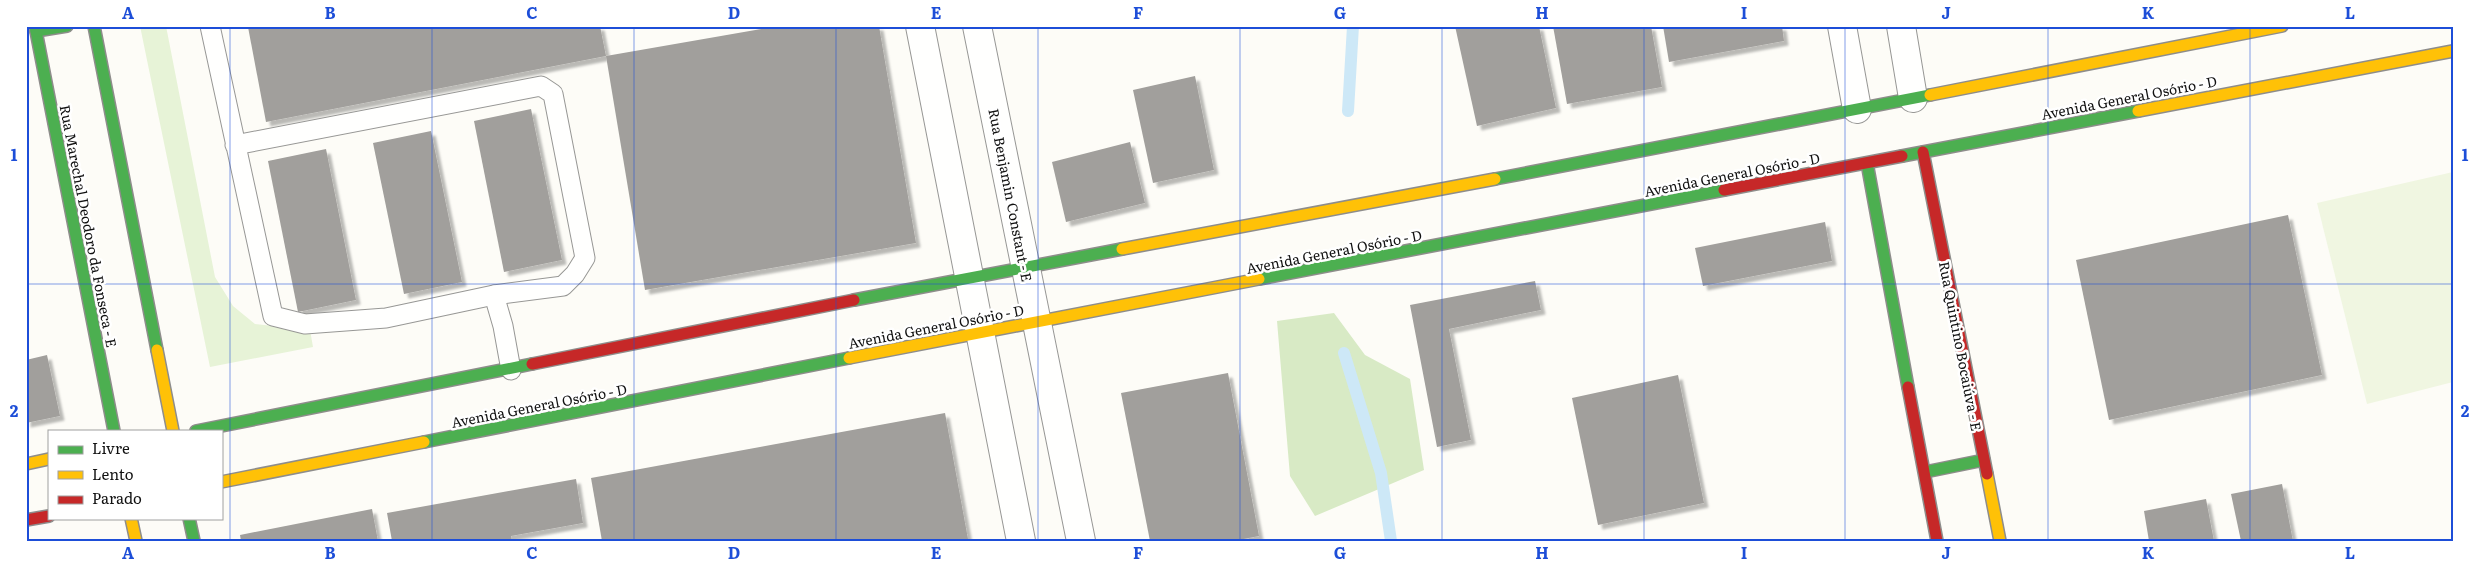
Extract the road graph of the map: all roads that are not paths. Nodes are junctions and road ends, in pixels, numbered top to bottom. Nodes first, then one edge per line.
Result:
1 (67, 26) edge
2 (94, 26) edge
3 (210, 26) edge
4 (920, 26) edge
5 (977, 26) edge
6 (1842, 26) edge
7 (1901, 26) edge
8 (2282, 26) edge
9 (35, 29) edge
10 (2453, 51) edge
11 (1913, 98) junction
12 (1857, 109) junction
13 (234, 145) junction
14 (1923, 152) junction
15 (1867, 163) junction
16 (1026, 268) junction
17 (970, 278) junction
18 (494, 295) junction
19 (1036, 322) junction
20 (980, 332) junction
21 (511, 370) junction
22 (114, 430) edge
23 (173, 430) edge
24 (201, 430) edge
25 (48, 459) edge
26 (1984, 460) junction
27 (26, 464) edge
28 (1925, 472) junction
29 (222, 482) edge
30 (48, 516) edge
31 (26, 520) edge
32 (131, 520) edge
33 (189, 520) edge
34 (136, 541) edge
35 (194, 541) edge
36 (1021, 541) edge
37 (1081, 541) edge
38 (1937, 541) edge
39 (2000, 541) edge

1 - 9 main road
2 - 23 main road
3 - 13 lane
4 - 17 street
5 - 16 street, Rua Benjamin Constant - E
6 - 12 street
7 - 11 street
8 - 11 main road
9 - 22 main road, Rua Marechal Deodoro da Fonseca - E
10 - 14 main road, Avenida General Osório - D
11 - 12 main road
12 - 16 main road
13 - 18 lane
13 - 18 lane
14 - 15 main road, Avenida General Osório - D
14 - 26 main road, Rua Quintino Bocaiúva - E
15 - 19 main road, Avenida General Osório - D
15 - 28 main road
16 - 17 main road
16 - 19 street, Rua Benjamin Constant - E
17 - 20 street
17 - 21 main road
18 - 21 lane
19 - 20 main road, Avenida General Osório - D
19 - 37 street, Rua Benjamin Constant - E
20 - 29 main road, Avenida General Osório - D
20 - 36 street
21 - 24 main road
25 - 27 main road
26 - 28 main road
26 - 39 main road, Rua Quintino Bocaiúva - E
28 - 38 main road
30 - 31 main road
32 - 34 main road
33 - 35 main road

